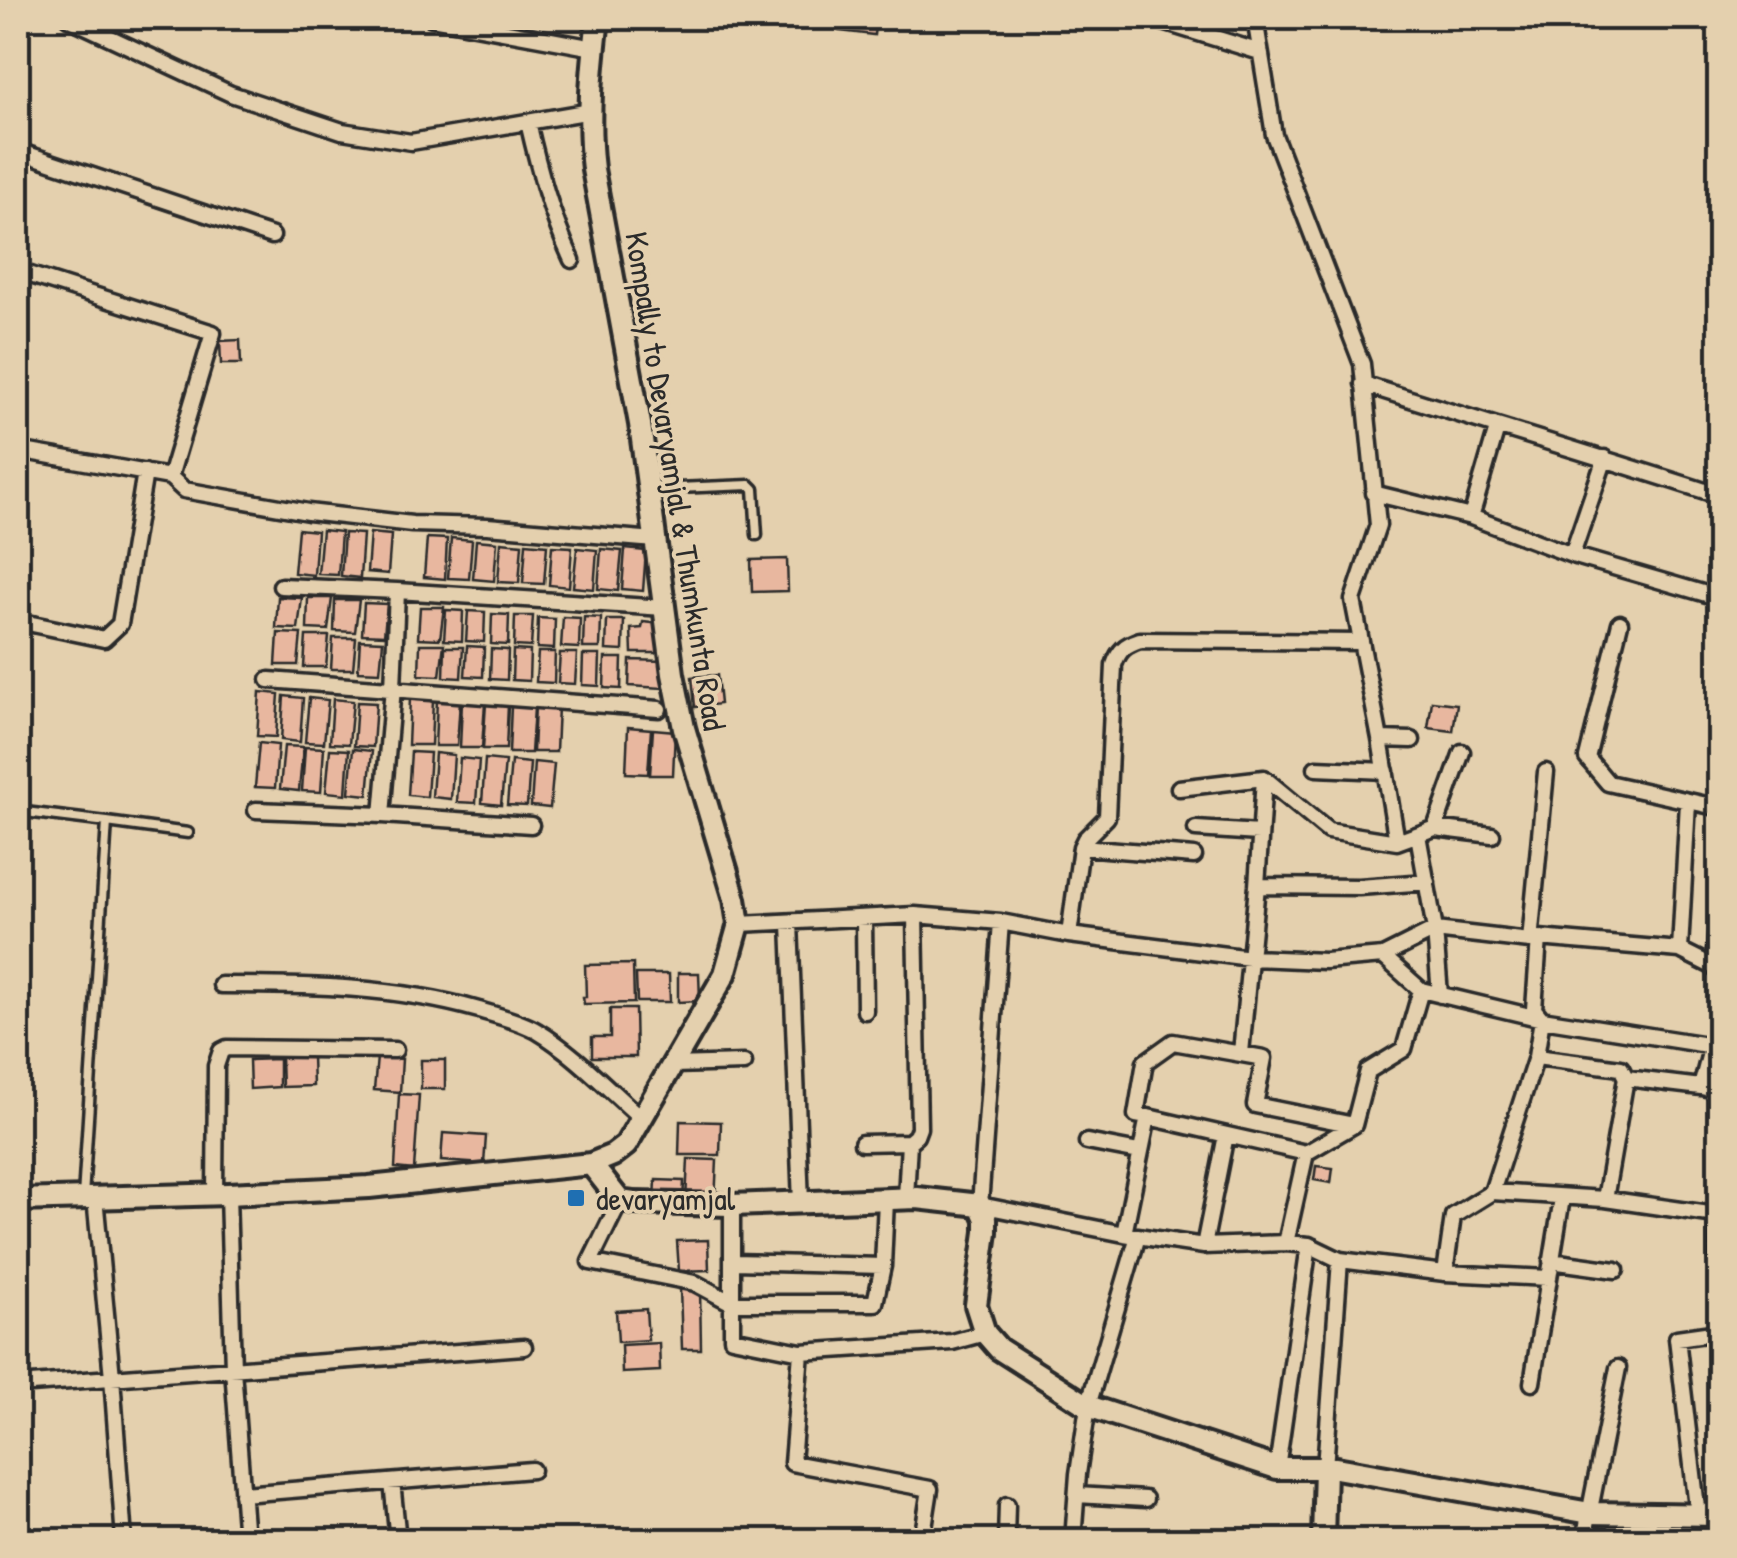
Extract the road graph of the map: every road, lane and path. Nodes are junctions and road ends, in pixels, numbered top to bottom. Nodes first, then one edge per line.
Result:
1 (68, 18) edge
2 (432, 18) edge
3 (598, 18) edge
4 (1150, 18) edge
5 (1255, 18) edge
6 (594, 48) junction
7 (1260, 52) junction
8 (591, 111) junction
9 (528, 122) junction
10 (18, 150) edge
11 (272, 236) dead end
12 (572, 260) dead end
13 (18, 271) edge
14 (1363, 384) junction
15 (1497, 428) junction
16 (18, 450) edge
17 (1605, 458) junction
18 (145, 472) junction
19 (170, 477) junction
20 (647, 490) junction
21 (1373, 492) junction
22 (1720, 496) edge
23 (1471, 517) junction
24 (757, 535) dead end
25 (655, 540) junction
26 (1572, 555) junction
27 (281, 586) dead end
28 (397, 590) junction
29 (1720, 598) edge
30 (665, 608) junction
31 (18, 622) edge
32 (1620, 623) dead end
33 (1361, 642) junction
34 (270, 680) dead end
35 (393, 688) junction
36 (659, 709) dead end
37 (1380, 739) junction
38 (1412, 740) dead end
39 (1462, 752) dead end
40 (1316, 768) dead end
41 (1386, 772) junction
42 (1546, 772) dead end
43 (1264, 778) junction
44 (1180, 788) dead end
45 (1688, 802) junction
46 (1720, 808) edge
47 (256, 810) dead end
48 (26, 812) dead end
49 (382, 815) junction
50 (106, 822) junction
51 (531, 826) dead end
52 (1434, 828) junction
53 (1196, 830) dead end
54 (188, 833) dead end
55 (1259, 833) junction
56 (1418, 835) junction
57 (1492, 835) dead end
58 (1397, 842) junction
59 (1081, 846) junction
60 (1194, 856) dead end
61 (1720, 876) edge
62 (1427, 882) junction
63 (1257, 886) junction
64 (915, 915) junction
65 (864, 918) junction
66 (1002, 922) junction
67 (790, 923) junction
68 (739, 924) junction
69 (1435, 930) junction
70 (1070, 935) junction
71 (1534, 939) junction
72 (1680, 950) junction
73 (1383, 956) junction
74 (1250, 958) junction
75 (1717, 968) edge
76 (221, 984) dead end
77 (1421, 990) junction
78 (1440, 995) junction
79 (865, 1011) dead end
80 (1542, 1019) junction
81 (1716, 1046) edge
82 (395, 1050) dead end
83 (1240, 1053) junction
84 (1536, 1057) junction
85 (744, 1063) dead end
86 (673, 1065) junction
87 (1626, 1078) junction
88 (1701, 1087) junction
89 (1720, 1091) edge
90 (1148, 1117) junction
91 (642, 1119) junction
92 (1354, 1126) junction
93 (1226, 1135) junction
94 (909, 1142) junction
95 (1087, 1142) dead end
96 (862, 1144) dead end
97 (1139, 1152) junction
98 (1306, 1153) junction
99 (591, 1164) junction
100 (1492, 1192) junction
101 (222, 1195) junction
102 (89, 1197) junction
103 (1720, 1197) edge
104 (1562, 1198) junction
105 (896, 1199) junction
106 (18, 1200) edge
107 (1605, 1200) junction
108 (620, 1201) junction
109 (800, 1203) junction
110 (732, 1205) junction
111 (980, 1205) junction
112 (1718, 1213) edge
113 (1131, 1235) junction
114 (1286, 1243) junction
115 (1308, 1245) junction
116 (1204, 1246) junction
117 (1340, 1260) junction
118 (733, 1262) junction
119 (1551, 1262) junction
120 (883, 1266) junction
121 (1616, 1270) dead end
122 (1446, 1272) junction
123 (1549, 1278) junction
124 (732, 1303) junction
125 (984, 1333) junction
126 (1719, 1333) edge
127 (524, 1347) dead end
128 (800, 1352) junction
129 (1618, 1368) dead end
130 (233, 1369) junction
131 (112, 1377) junction
132 (1532, 1384) dead end
133 (18, 1385) edge
134 (1088, 1406) junction
135 (1277, 1468) junction
136 (1324, 1468) junction
137 (532, 1470) dead end
138 (392, 1482) junction
139 (242, 1494) junction
140 (1077, 1495) junction
141 (1145, 1499) dead end
142 (1007, 1505) dead end
143 (1590, 1513) junction
144 (1709, 1515) edge
145 (124, 1540) edge
146 (246, 1540) edge
147 (398, 1540) edge
148 (922, 1540) edge
149 (1006, 1540) edge
150 (1073, 1540) edge
151 (1323, 1540) edge
152 (1584, 1540) edge

1 - 9 street
2 - 6 street
3 - 6 main road, Kompally to Devaryamjal & Thumkunta Road
4 - 7 street
5 - 7 street
6 - 8 main road, Kompally to Devaryamjal & Thumkunta Road
7 - 14 street
8 - 9 street
8 - 20 main road, Kompally to Devaryamjal & Thumkunta Road
9 - 12 street
10 - 11 street
13 - 19 street
14 - 15 street
14 - 21 street
15 - 17 street
15 - 23 street
16 - 18 street
17 - 22 street
17 - 26 street
18 - 19 street
18 - 31 street
19 - 25 street
20 - 24 lane
20 - 25 main road, Kompally to Devaryamjal & Thumkunta Road
21 - 23 street
21 - 33 street
23 - 26 street
25 - 30 main road, Kompally to Devaryamjal & Thumkunta Road
26 - 29 street
27 - 28 street
28 - 30 street
28 - 35 street
30 - 68 main road, Kompally to Devaryamjal & Thumkunta Road
32 - 45 street
33 - 37 street
33 - 59 street
34 - 35 street
35 - 36 street
35 - 49 street
37 - 38 street
37 - 41 street
39 - 52 street
40 - 41 street
41 - 58 street
42 - 71 street
43 - 44 street
43 - 55 street
43 - 58 street
45 - 46 street
45 - 72 street
47 - 49 street
48 - 50 lane
49 - 51 street
50 - 54 lane
50 - 102 lane
52 - 56 street
52 - 57 street
53 - 55 street
55 - 63 street
56 - 58 street
56 - 62 street
59 - 60 street
59 - 70 street
61 - 75 street
62 - 63 street
62 - 69 street
63 - 74 street
64 - 65 street
64 - 66 street
64 - 94 street
65 - 67 street
65 - 79 street
66 - 70 street
66 - 111 street
67 - 68 street
67 - 109 street
68 - 86 main road, Kompally to Devaryamjal & Thumkunta Road
69 - 71 street
69 - 73 street
69 - 78 street
70 - 74 street
71 - 72 street
71 - 80 street
72 - 75 street
73 - 74 street
73 - 77 street
74 - 83 street
76 - 91 street
77 - 78 street
77 - 92 street
78 - 80 street
80 - 81 street
80 - 84 street
81 - 88 street
82 - 101 street
83 - 90 street
83 - 92 street
84 - 87 street
84 - 100 street
85 - 86 street
86 - 91 main road, Kompally to Devaryamjal & Thumkunta Road
87 - 88 street
87 - 107 street
88 - 89 street
90 - 93 street
90 - 97 street
91 - 99 main road, Kompally to Devaryamjal & Thumkunta Road
92 - 98 street
93 - 98 street
93 - 116 street
94 - 96 street
94 - 105 street
95 - 97 street
97 - 113 street
98 - 114 street
99 - 101 main road, Kompally to Devaryamjal & Thumkunta Road
99 - 108 main road
100 - 104 street
100 - 122 street
101 - 102 main road, Kompally to Devaryamjal & Thumkunta Road
101 - 130 street
102 - 106 main road, Kompally to Devaryamjal & Thumkunta Road
102 - 131 street
103 - 112 street
104 - 107 street
104 - 119 street
105 - 109 main road
105 - 111 main road
105 - 120 street
107 - 112 street
108 - 110 main road
108 - 124 street
109 - 110 main road
110 - 118 street
111 - 113 street
111 - 125 main road
112 - 126 street
113 - 116 street
113 - 134 street
114 - 115 street
114 - 116 street
115 - 117 street
115 - 135 street
117 - 122 street
117 - 136 street
118 - 120 street
118 - 124 street
119 - 121 street
119 - 123 street
120 - 124 street
122 - 123 street
123 - 132 street
124 - 128 street
125 - 128 street
125 - 134 main road
126 - 144 street
127 - 130 street
128 - 148 street
129 - 143 street
130 - 131 street
130 - 139 street
131 - 133 street
131 - 145 street
134 - 135 main road
134 - 140 street
135 - 136 main road
136 - 143 main road
136 - 151 main road
137 - 138 street
138 - 139 street
138 - 147 street
139 - 146 street
140 - 141 street
140 - 150 street
142 - 149 street
143 - 144 main road
143 - 152 street

